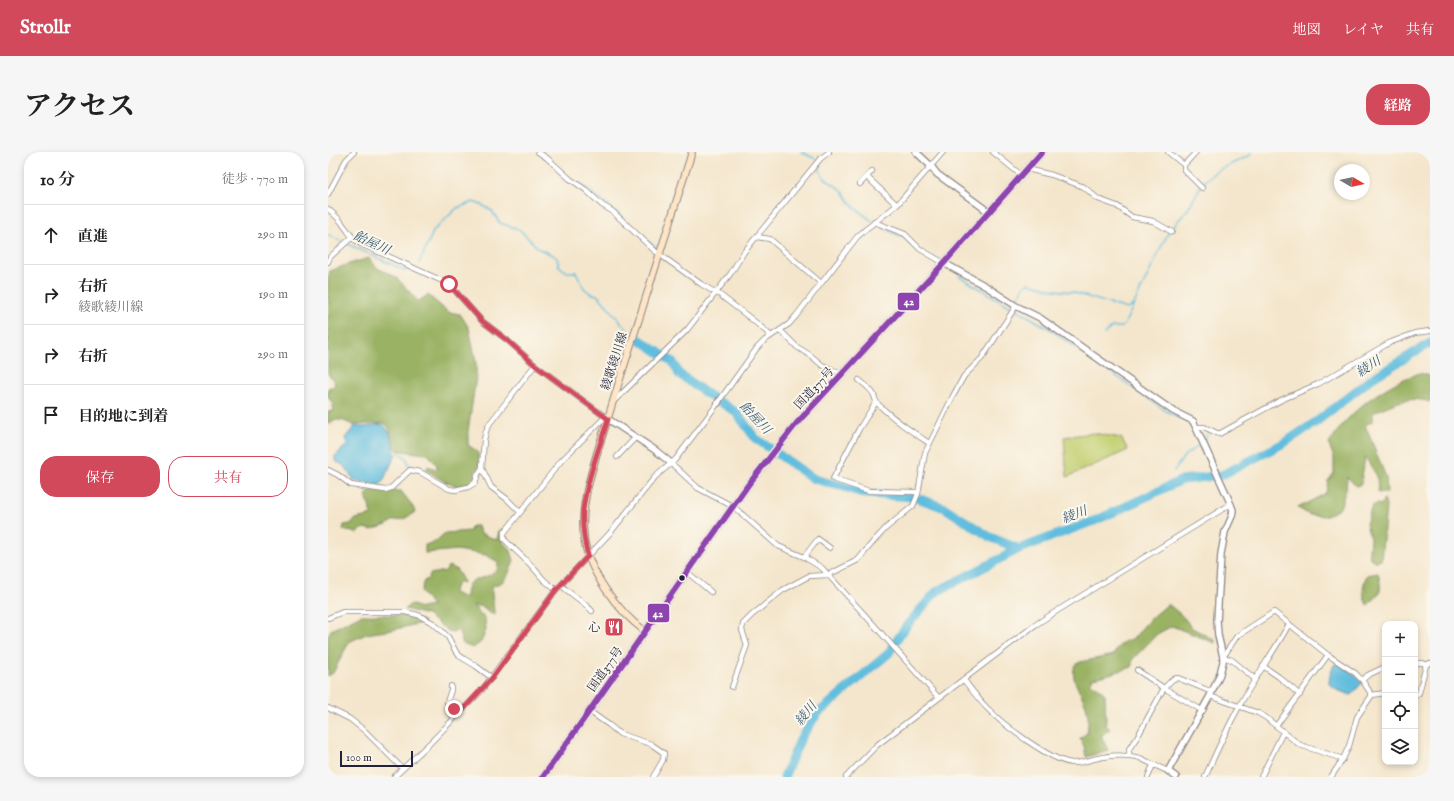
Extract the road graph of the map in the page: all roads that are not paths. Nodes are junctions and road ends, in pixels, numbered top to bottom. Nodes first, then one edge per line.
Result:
1 (354, 152) edge
2 (538, 152) edge
3 (692, 152) edge
4 (829, 152) edge
5 (916, 152) edge
6 (943, 152) edge
7 (993, 152) edge
8 (1042, 152) edge
9 (1168, 152) edge
10 (1196, 152) edge
11 (1184, 165) junction
12 (931, 166) junction
13 (1027, 169) junction
14 (872, 171) dead end
15 (1021, 176) junction
16 (867, 177) junction
17 (860, 184) dead end
18 (1201, 187) dead end
19 (328, 194) edge
20 (897, 205) junction
21 (328, 209) edge
22 (989, 212) junction
23 (874, 222) junction
24 (1171, 231) dead end
25 (757, 237) junction
26 (349, 239) junction
27 (660, 254) junction
28 (328, 262) edge
29 (944, 263) junction
30 (821, 283) junction
31 (716, 293) junction
32 (1015, 308) junction
33 (780, 330) junction
34 (1430, 331) edge
35 (771, 336) junction
36 (535, 365) junction
37 (842, 373) junction
38 (859, 380) dead end
39 (613, 402) junction
40 (876, 402) junction
41 (606, 418) junction
42 (1197, 429) junction
43 (635, 438) junction
44 (930, 443) junction
45 (617, 457) dead end
46 (671, 464) junction
47 (482, 468) junction
48 (328, 470) edge
49 (918, 494) junction
50 (1230, 502) junction
51 (734, 507) junction
52 (520, 512) junction
53 (830, 548) dead end
54 (588, 556) junction
55 (804, 557) junction
56 (687, 572) junction
57 (828, 575) junction
58 (561, 585) junction
59 (556, 590) junction
60 (711, 592) dead end
61 (592, 610) dead end
62 (328, 618) edge
63 (1289, 624) junction
64 (645, 631) junction
65 (1328, 655) junction
66 (1223, 657) junction
67 (1418, 664) edge
68 (1428, 664) edge
69 (1263, 666) junction
70 (1382, 668) edge
71 (1137, 670) dead end
72 (492, 678) junction
73 (1255, 678) junction
74 (964, 680) junction
75 (1362, 680) junction
76 (451, 686) dead end
77 (732, 688) dead end
78 (1164, 688) junction
79 (1382, 693) edge
80 (1211, 694) junction
81 (1418, 694) edge
82 (938, 695) junction
83 (1300, 695) junction
84 (1372, 695) junction
85 (1239, 706) junction
86 (328, 708) edge
87 (589, 711) junction
88 (1202, 711) junction
89 (458, 715) junction
90 (1276, 726) junction
91 (1283, 732) junction
92 (1129, 756) junction
93 (1343, 759) junction
94 (1153, 766) junction
95 (403, 769) junction
96 (1168, 770) junction
97 (394, 777) edge
98 (543, 777) edge
99 (653, 777) edge
100 (846, 777) edge
101 (1148, 777) edge
102 (1176, 777) edge
103 (1205, 777) edge
104 (1261, 777) edge
105 (1331, 777) edge

1 - 19 street
2 - 27 street
3 - 27 main road, 綾歌綾川線
4 - 25 street
5 - 12 street
6 - 12 street
7 - 15 street
8 - 13 highway, 国道377号
9 - 11 street
10 - 11 street
11 - 18 street
12 - 20 street
12 - 22 street
13 - 15 highway, 国道377号
13 - 24 street
14 - 16 street
15 - 22 highway, 国道377号
16 - 17 street
16 - 20 street
20 - 23 street
21 - 26 street
22 - 29 highway, 国道377号
23 - 29 street
23 - 30 street
25 - 30 street
25 - 31 street
26 - 28 street
26 - 36 street
27 - 31 street
27 - 39 main road, 綾歌綾川線
29 - 32 street
29 - 37 highway, 国道377号
30 - 33 street
31 - 35 street
31 - 39 street
32 - 42 street
32 - 44 street
33 - 35 street
33 - 37 street
34 - 42 street
35 - 46 street
36 - 41 street
36 - 47 street
37 - 51 highway, 国道377号
38 - 40 street
39 - 41 main road, 綾歌綾川線
40 - 44 street
40 - 49 street
41 - 43 street
41 - 52 street
41 - 54 main road, 綾歌綾川線
42 - 50 street
43 - 45 street
43 - 46 street
44 - 49 street
46 - 51 street
46 - 54 street
47 - 48 street
47 - 52 street
49 - 57 street
50 - 66 street
50 - 74 street
51 - 55 street
51 - 56 highway, 国道377号
52 - 59 street
53 - 55 street
54 - 58 street
54 - 64 main road, 綾歌綾川線
55 - 57 street
56 - 60 street
56 - 64 highway, 国道377号
57 - 77 street
57 - 82 street
58 - 59 street
58 - 61 street
59 - 72 street
62 - 72 street
63 - 65 street
63 - 66 street
63 - 69 street
64 - 87 highway, 国道377号
65 - 75 street
65 - 83 street
66 - 73 street
66 - 80 street
67 - 68 street
68 - 81 street
69 - 73 street
69 - 83 street
70 - 75 street
71 - 78 street
72 - 89 street
73 - 85 street
74 - 82 street
74 - 92 street
75 - 84 street
76 - 89 street
78 - 80 street
78 - 88 street
78 - 92 street
79 - 84 street
80 - 85 street
80 - 88 street
82 - 100 street
83 - 90 street
84 - 93 street
85 - 90 street
85 - 103 street
86 - 95 street
87 - 98 highway, 国道377号
87 - 99 street
88 - 96 street
89 - 95 street
90 - 91 street
91 - 93 street
91 - 104 street
92 - 94 street
93 - 105 street
94 - 96 street
94 - 101 street
95 - 97 street
96 - 102 street

